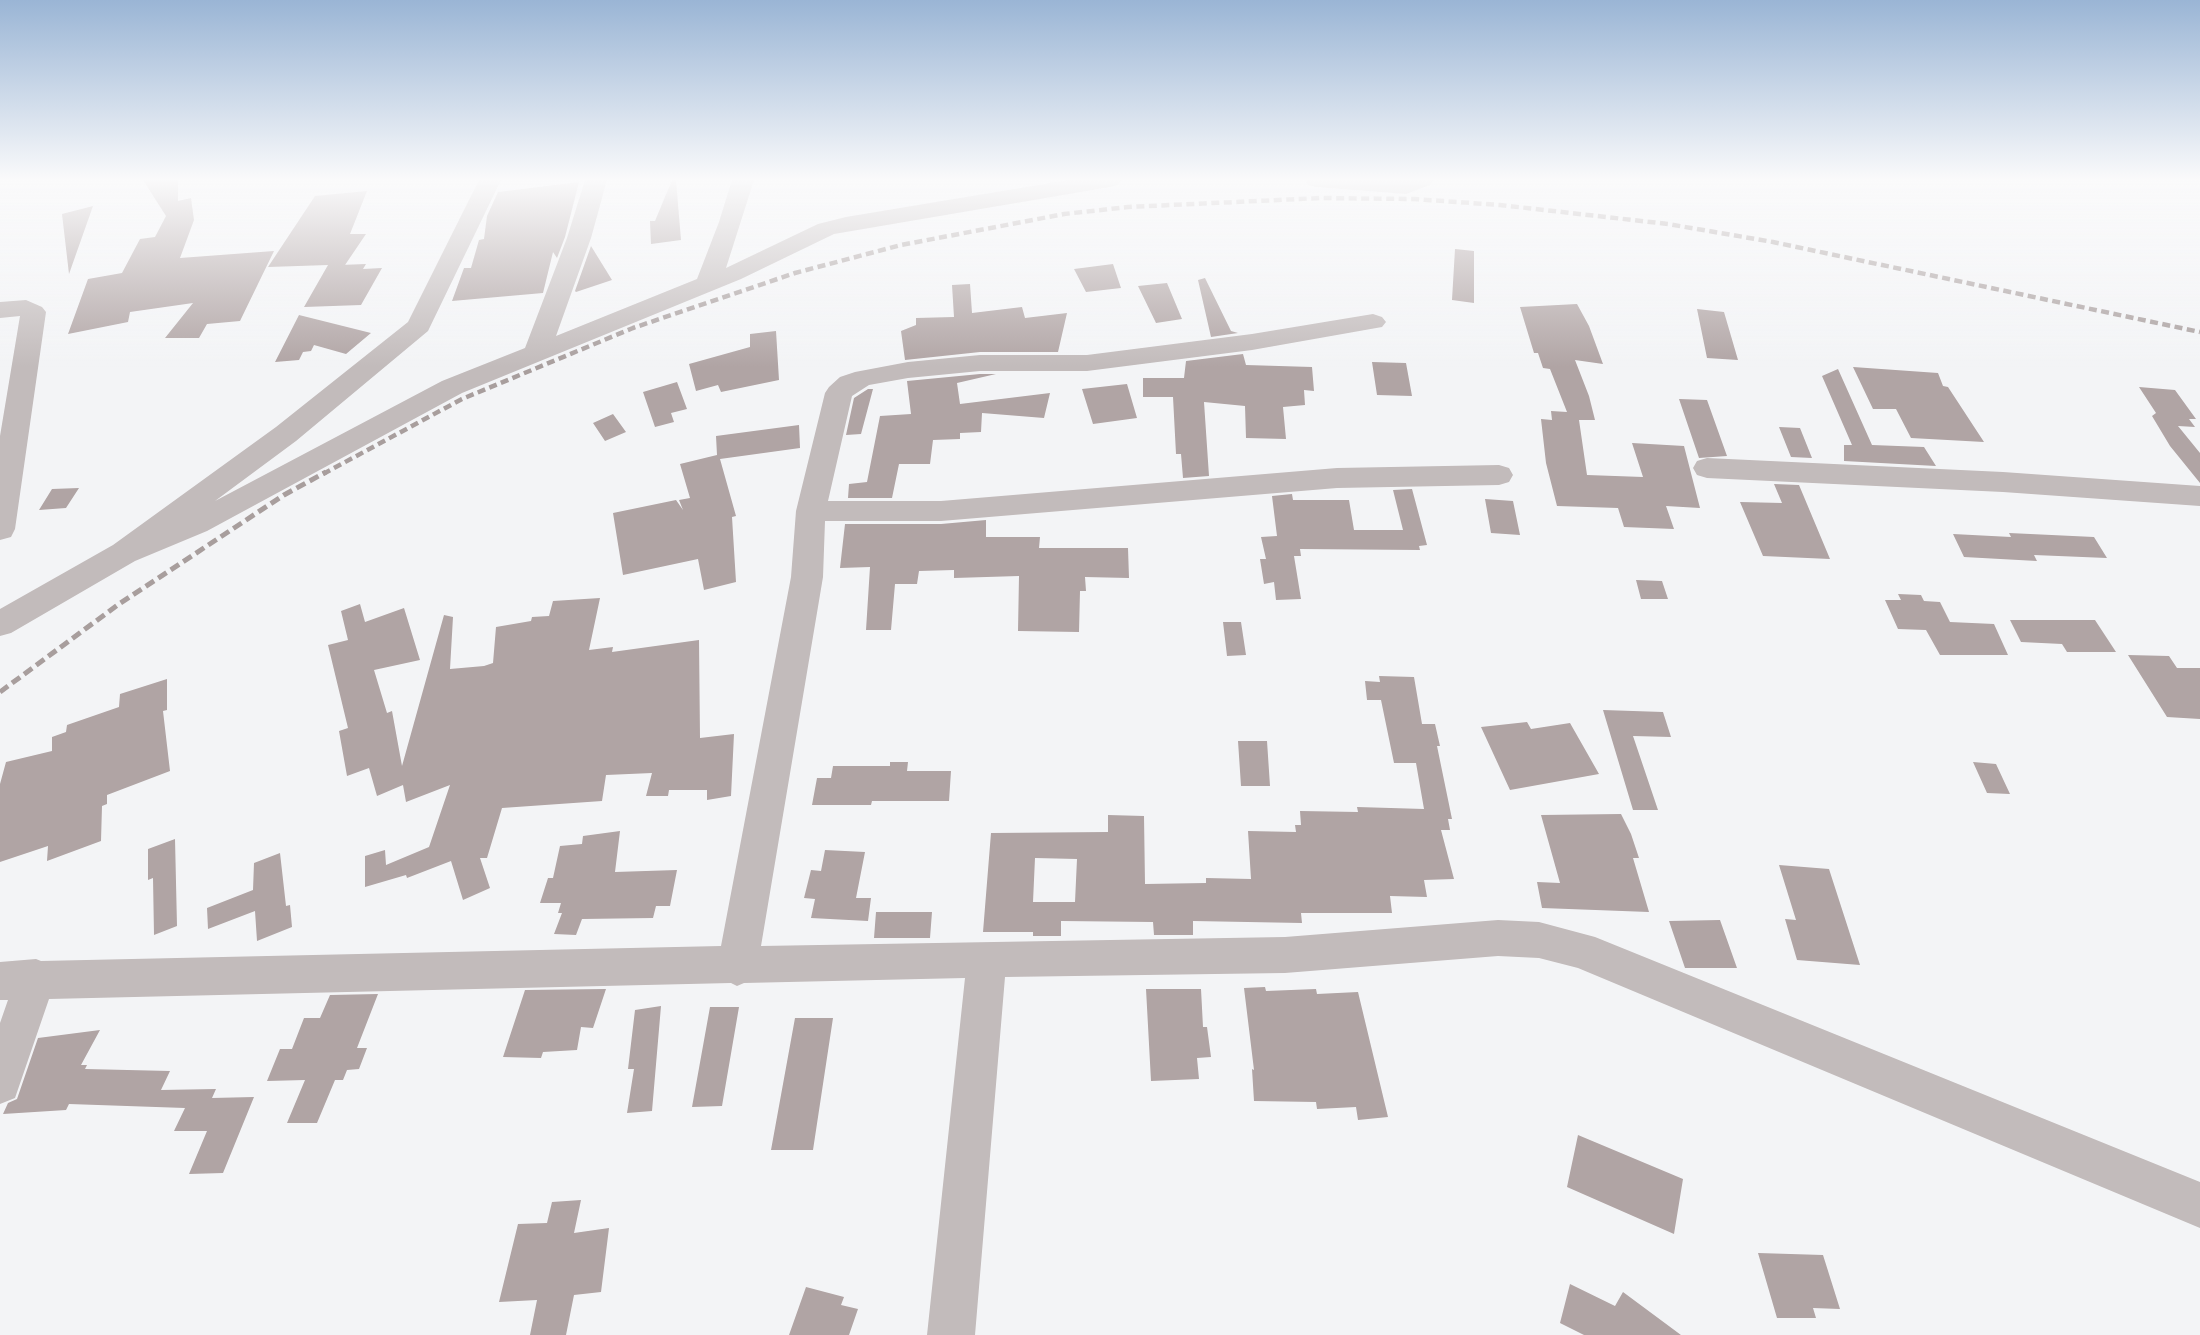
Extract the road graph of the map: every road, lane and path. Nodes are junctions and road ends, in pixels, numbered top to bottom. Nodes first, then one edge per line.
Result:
1 (460, 242) edge
2 (576, 242) edge
3 (722, 242) edge
4 (795, 242) edge
5 (708, 282) junction
6 (0, 310) edge
7 (1373, 322) dead end
8 (537, 351) junction
9 (1706, 468) dead end
10 (1499, 475) dead end
11 (2200, 496) edge
12 (811, 511) junction
13 (0, 529) edge
14 (124, 553) junction
15 (0, 624) edge
16 (987, 959) junction
17 (737, 967) junction
18 (18, 980) edge
19 (0, 1083) edge
20 (2200, 1205) edge
21 (951, 1335) edge

1 - 14 street
2 - 8 street
3 - 5 street
4 - 5 street
5 - 8 street
6 - 13 street
7 - 12 street
8 - 14 street
9 - 11 street
10 - 12 street
12 - 17 street
14 - 15 street
16 - 17 street
16 - 20 street
16 - 21 street
17 - 18 street
18 - 19 street

